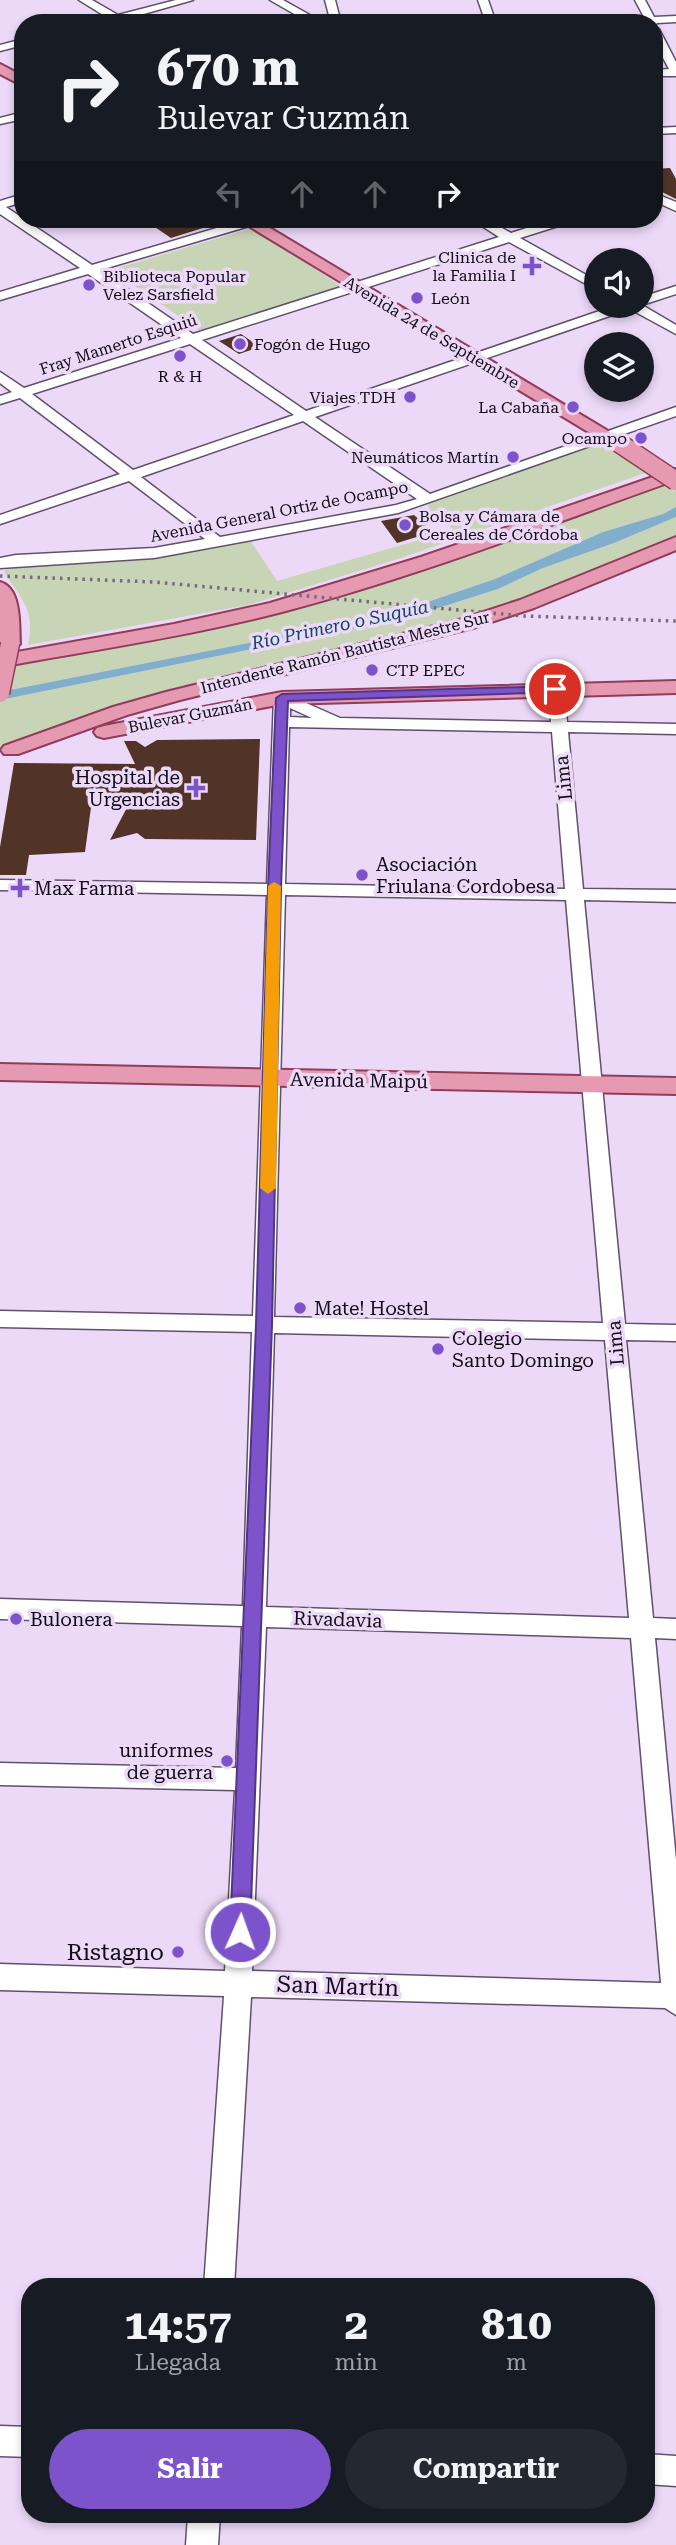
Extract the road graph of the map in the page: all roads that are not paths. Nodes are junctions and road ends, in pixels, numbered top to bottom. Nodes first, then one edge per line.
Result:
1 (84, 0) edge
2 (188, 0) edge
3 (275, 0) edge
4 (109, 14) edge
5 (143, 14) edge
6 (302, 14) edge
7 (663, 46) edge
8 (676, 73) edge
9 (31, 228) edge
10 (225, 228) edge
11 (264, 228) edge
12 (494, 228) edge
13 (538, 228) edge
14 (510, 237) junction
15 (90, 270) junction
16 (584, 279) edge
17 (355, 286) junction
18 (676, 290) edge
19 (0, 296) edge
20 (654, 297) edge
21 (654, 317) edge
22 (593, 318) edge
23 (676, 330) edge
24 (191, 339) junction
25 (475, 358) junction
26 (0, 376) edge
27 (22, 393) junction
28 (0, 400) edge
29 (676, 411) edge
30 (305, 416) junction
31 (610, 439) junction
32 (676, 474) edge
33 (131, 475) junction
34 (676, 481) edge
35 (428, 500) junction
36 (0, 520) edge
37 (218, 542) junction
38 (676, 544) edge
39 (0, 563) edge
40 (0, 588) edge
41 (5, 652) edge
42 (676, 687) edge
43 (555, 689) junction
44 (0, 693) edge
45 (282, 698) junction
46 (281, 722) junction
47 (335, 722) junction
48 (558, 726) junction
49 (676, 729) edge
50 (6, 750) edge
51 (0, 885) edge
52 (274, 888) junction
53 (574, 893) junction
54 (676, 895) edge
55 (0, 1072) edge
56 (270, 1086) junction
57 (676, 1086) edge
58 (0, 1088) edge
59 (592, 1091) junction
60 (676, 1099) edge
61 (0, 1319) edge
62 (264, 1325) junction
63 (614, 1332) junction
64 (676, 1333) edge
65 (0, 1609) edge
66 (253, 1617) junction
67 (641, 1628) junction
68 (676, 1629) edge
69 (0, 1774) edge
70 (246, 1779) junction
71 (0, 1976) edge
72 (239, 1983) junction
73 (676, 1996) edge
74 (676, 2003) edge
75 (220, 2278) edge
76 (0, 2441) edge
77 (21, 2442) edge
78 (655, 2470) edge
79 (676, 2471) edge
80 (203, 2523) edge
81 (202, 2545) edge

1 - 4 street
2 - 5 street
3 - 6 street
7 - 8 street
9 - 15 street
10 - 15 street
11 - 17 main road, Avenida 24 de Septiembre
12 - 14 street
13 - 14 street, Fray Mamerto Esquiú
14 - 16 street
14 - 17 street, Fray Mamerto Esquiú
15 - 19 street
15 - 24 street
17 - 24 street, Fray Mamerto Esquiú
17 - 25 main road, Avenida 24 de Septiembre
18 - 20 street
21 - 23 street
22 - 25 street
24 - 27 street, Fray Mamerto Esquiú
24 - 30 street
25 - 30 street
25 - 31 main road, Avenida 24 de Septiembre
26 - 27 street
27 - 28 street, Fray Mamerto Esquiú
27 - 33 street
29 - 31 street, Avenida General Ortiz de Ocampo
30 - 33 street
30 - 35 street
31 - 34 main road, bridge
31 - 35 street, Avenida General Ortiz de Ocampo
32 - 41 main road
33 - 36 street
33 - 37 street
35 - 37 street, Avenida General Ortiz de Ocampo
37 - 39 street, Avenida General Ortiz de Ocampo
38 - 50 main road, Intendente Ramón Bautista Mestre Sur
40 - 41 main road
41 - 44 main road, bridge
42 - 43 main road, Bulevar Guzmán
43 - 45 main road, Bulevar Guzmán
43 - 48 street, Lima
45 - 46 street
45 - 47 street
45 - 50 main road, Bulevar Guzmán
46 - 47 street
46 - 52 street
47 - 48 street
48 - 49 street
48 - 53 street, Lima
51 - 52 street
52 - 53 street
52 - 56 street
53 - 54 street
53 - 59 street, Lima
55 - 56 main road, Avenida Maipú
56 - 58 main road, Avenida Maipú
56 - 59 main road, Avenida Maipú
56 - 62 street
57 - 59 main road, Avenida Maipú
59 - 60 main road, Avenida Maipú
59 - 63 street, Lima
61 - 62 street
62 - 63 street
62 - 66 street
63 - 64 street
63 - 67 street, Lima
65 - 66 street, Rivadavia
66 - 67 street, Rivadavia
66 - 70 street
67 - 68 street, Rivadavia
67 - 73 street, Lima
69 - 70 street
70 - 72 street
71 - 72 street, San Martín
72 - 73 street, San Martín
72 - 75 street
73 - 74 street, Lima
76 - 77 street
78 - 79 street
80 - 81 street

